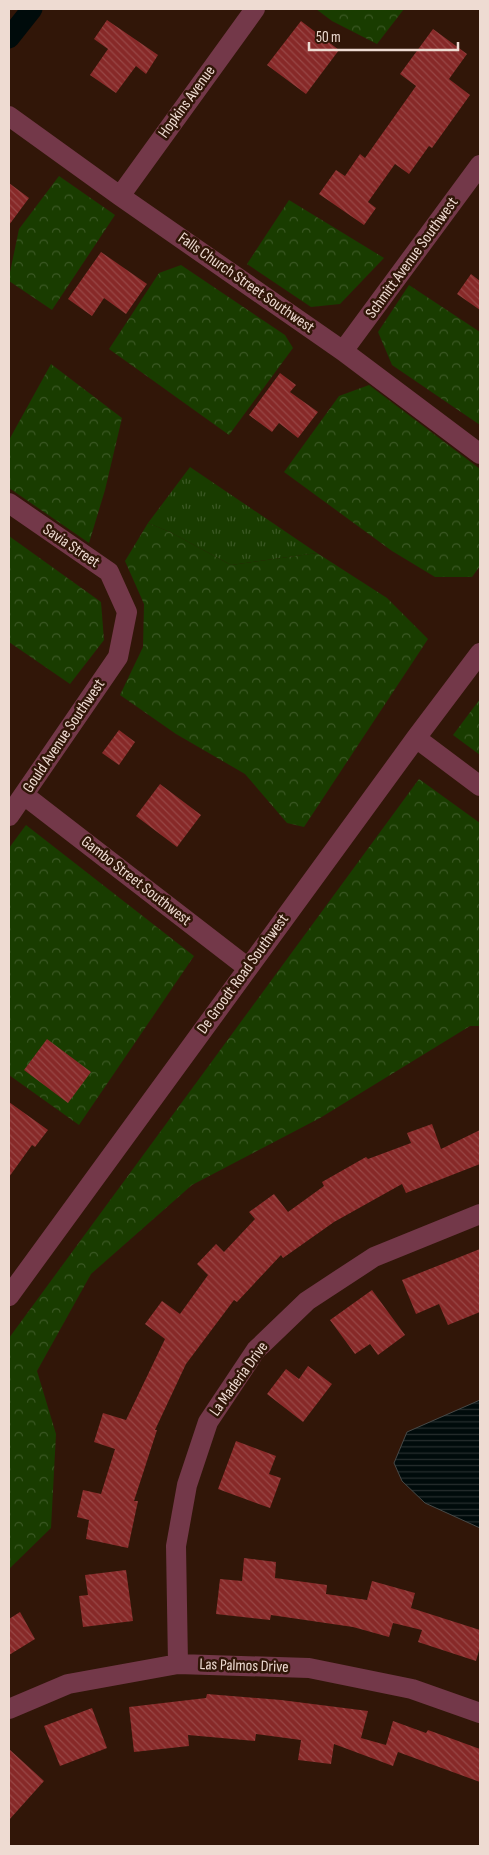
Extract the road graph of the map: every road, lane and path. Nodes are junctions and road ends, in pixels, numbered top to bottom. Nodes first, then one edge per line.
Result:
1 (255, 9) edge
2 (9, 116) edge
3 (480, 165) edge
4 (120, 196) junction
5 (343, 351) junction
6 (480, 454) edge
7 (9, 503) edge
8 (480, 653) edge
9 (118, 657) joint
10 (416, 738) junction
11 (480, 786) edge
12 (24, 794) junction
13 (9, 816) edge
14 (248, 968) junction
15 (480, 1214) edge
16 (9, 1296) edge
17 (178, 1664) junction
18 (9, 1708) edge
19 (480, 1713) edge

1 - 4 street, Hopkins Avenue
2 - 4 street, Falls Church Street Southwest
3 - 5 street, Schmitt Avenue Southwest
4 - 5 street, Falls Church Street Southwest
5 - 6 street, Falls Church Street Southwest
7 - 9 street, Savia Street
8 - 10 street, De Groodt Road Southwest
9 - 12 street, Gould Avenue Southwest
10 - 11 street
10 - 14 street, De Groodt Road Southwest
12 - 13 street, Gould Avenue Southwest
12 - 14 street, Gambo Street Southwest
14 - 16 street, De Groodt Road Southwest
15 - 17 street, La Maderia Drive
17 - 18 street, Las Palmos Drive
17 - 19 street, Las Palmos Drive

